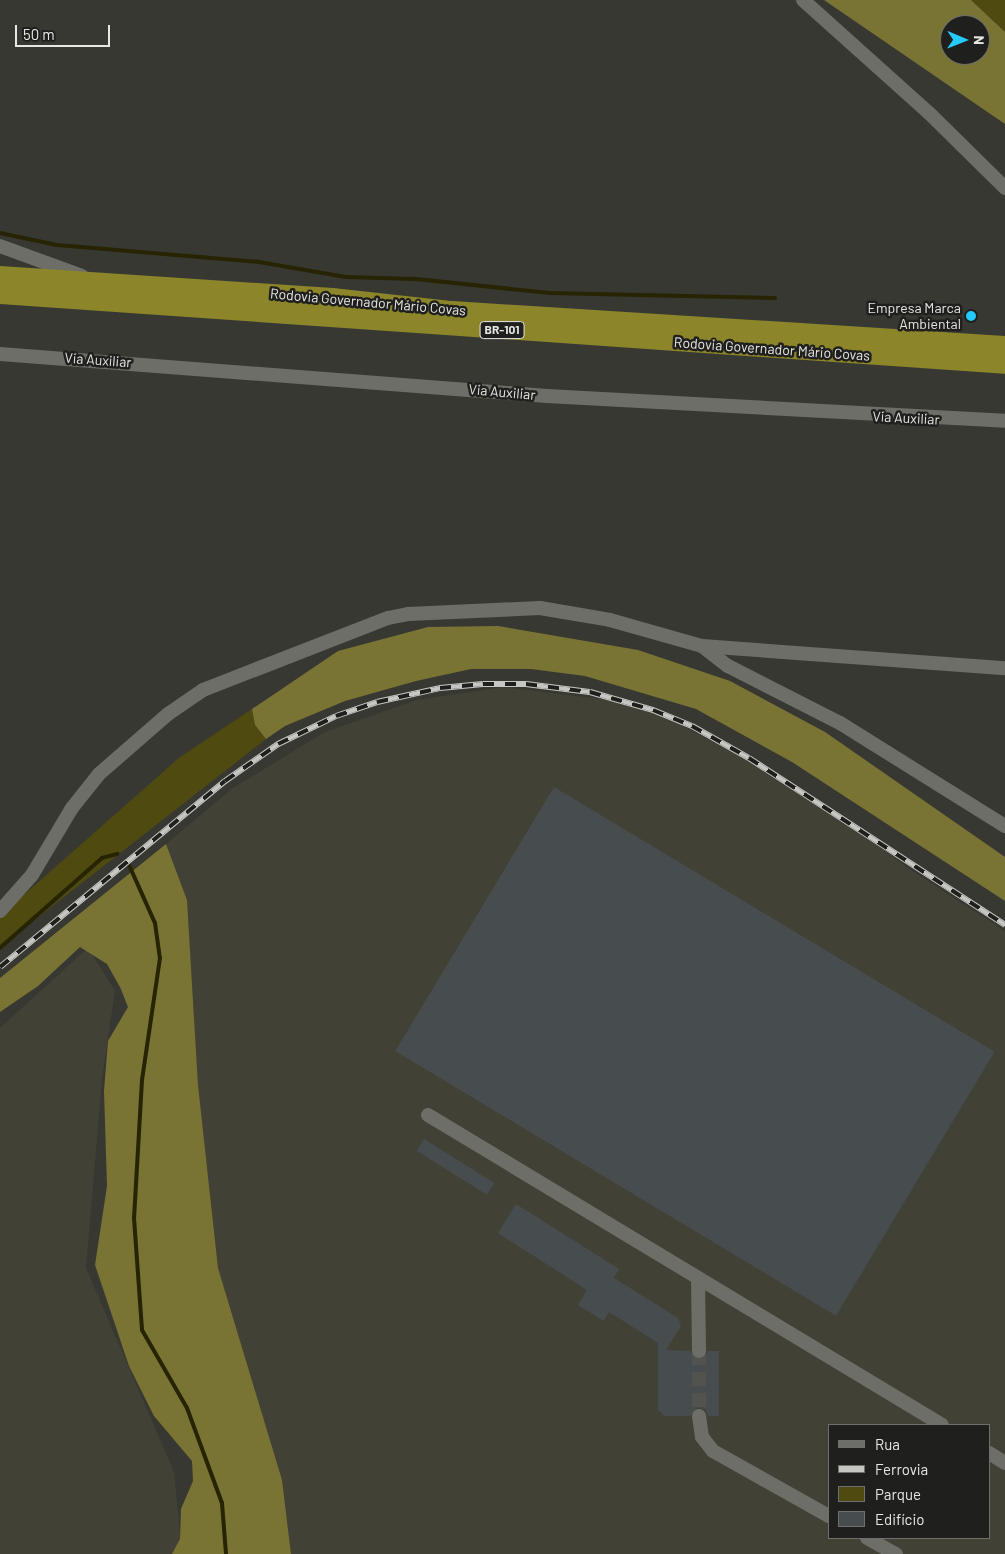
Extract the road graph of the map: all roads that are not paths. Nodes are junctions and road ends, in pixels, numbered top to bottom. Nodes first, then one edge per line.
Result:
1 (803, 0) edge
2 (1005, 188) edge
3 (0, 246) edge
4 (0, 276) edge
5 (101, 283) junction
6 (0, 294) edge
7 (1005, 346) edge
8 (0, 354) edge
9 (1005, 364) edge
10 (1005, 421) edge
11 (702, 646) junction
12 (1005, 668) edge
13 (1005, 826) edge
14 (0, 912) edge
15 (428, 1115) dead end
16 (698, 1278) junction
17 (698, 1351) tunnel mouth
18 (699, 1416) tunnel mouth
19 (940, 1424) edge
20 (990, 1454) edge
21 (1005, 1463) edge
22 (828, 1515) edge
23 (869, 1539) edge
24 (896, 1554) edge

1 - 2 street
3 - 5 street
4 - 5 highway, Rodovia Governador Mário Covas / BR-101
5 - 7 highway, Rodovia Governador Mário Covas / BR-101
6 - 9 highway, Rodovia Governador Mário Covas / BR-101
8 - 10 street, Via Auxiliar
11 - 12 street
11 - 13 street
11 - 14 street
15 - 16 street
16 - 17 street
16 - 19 street
18 - 22 street
20 - 21 street
23 - 24 street

